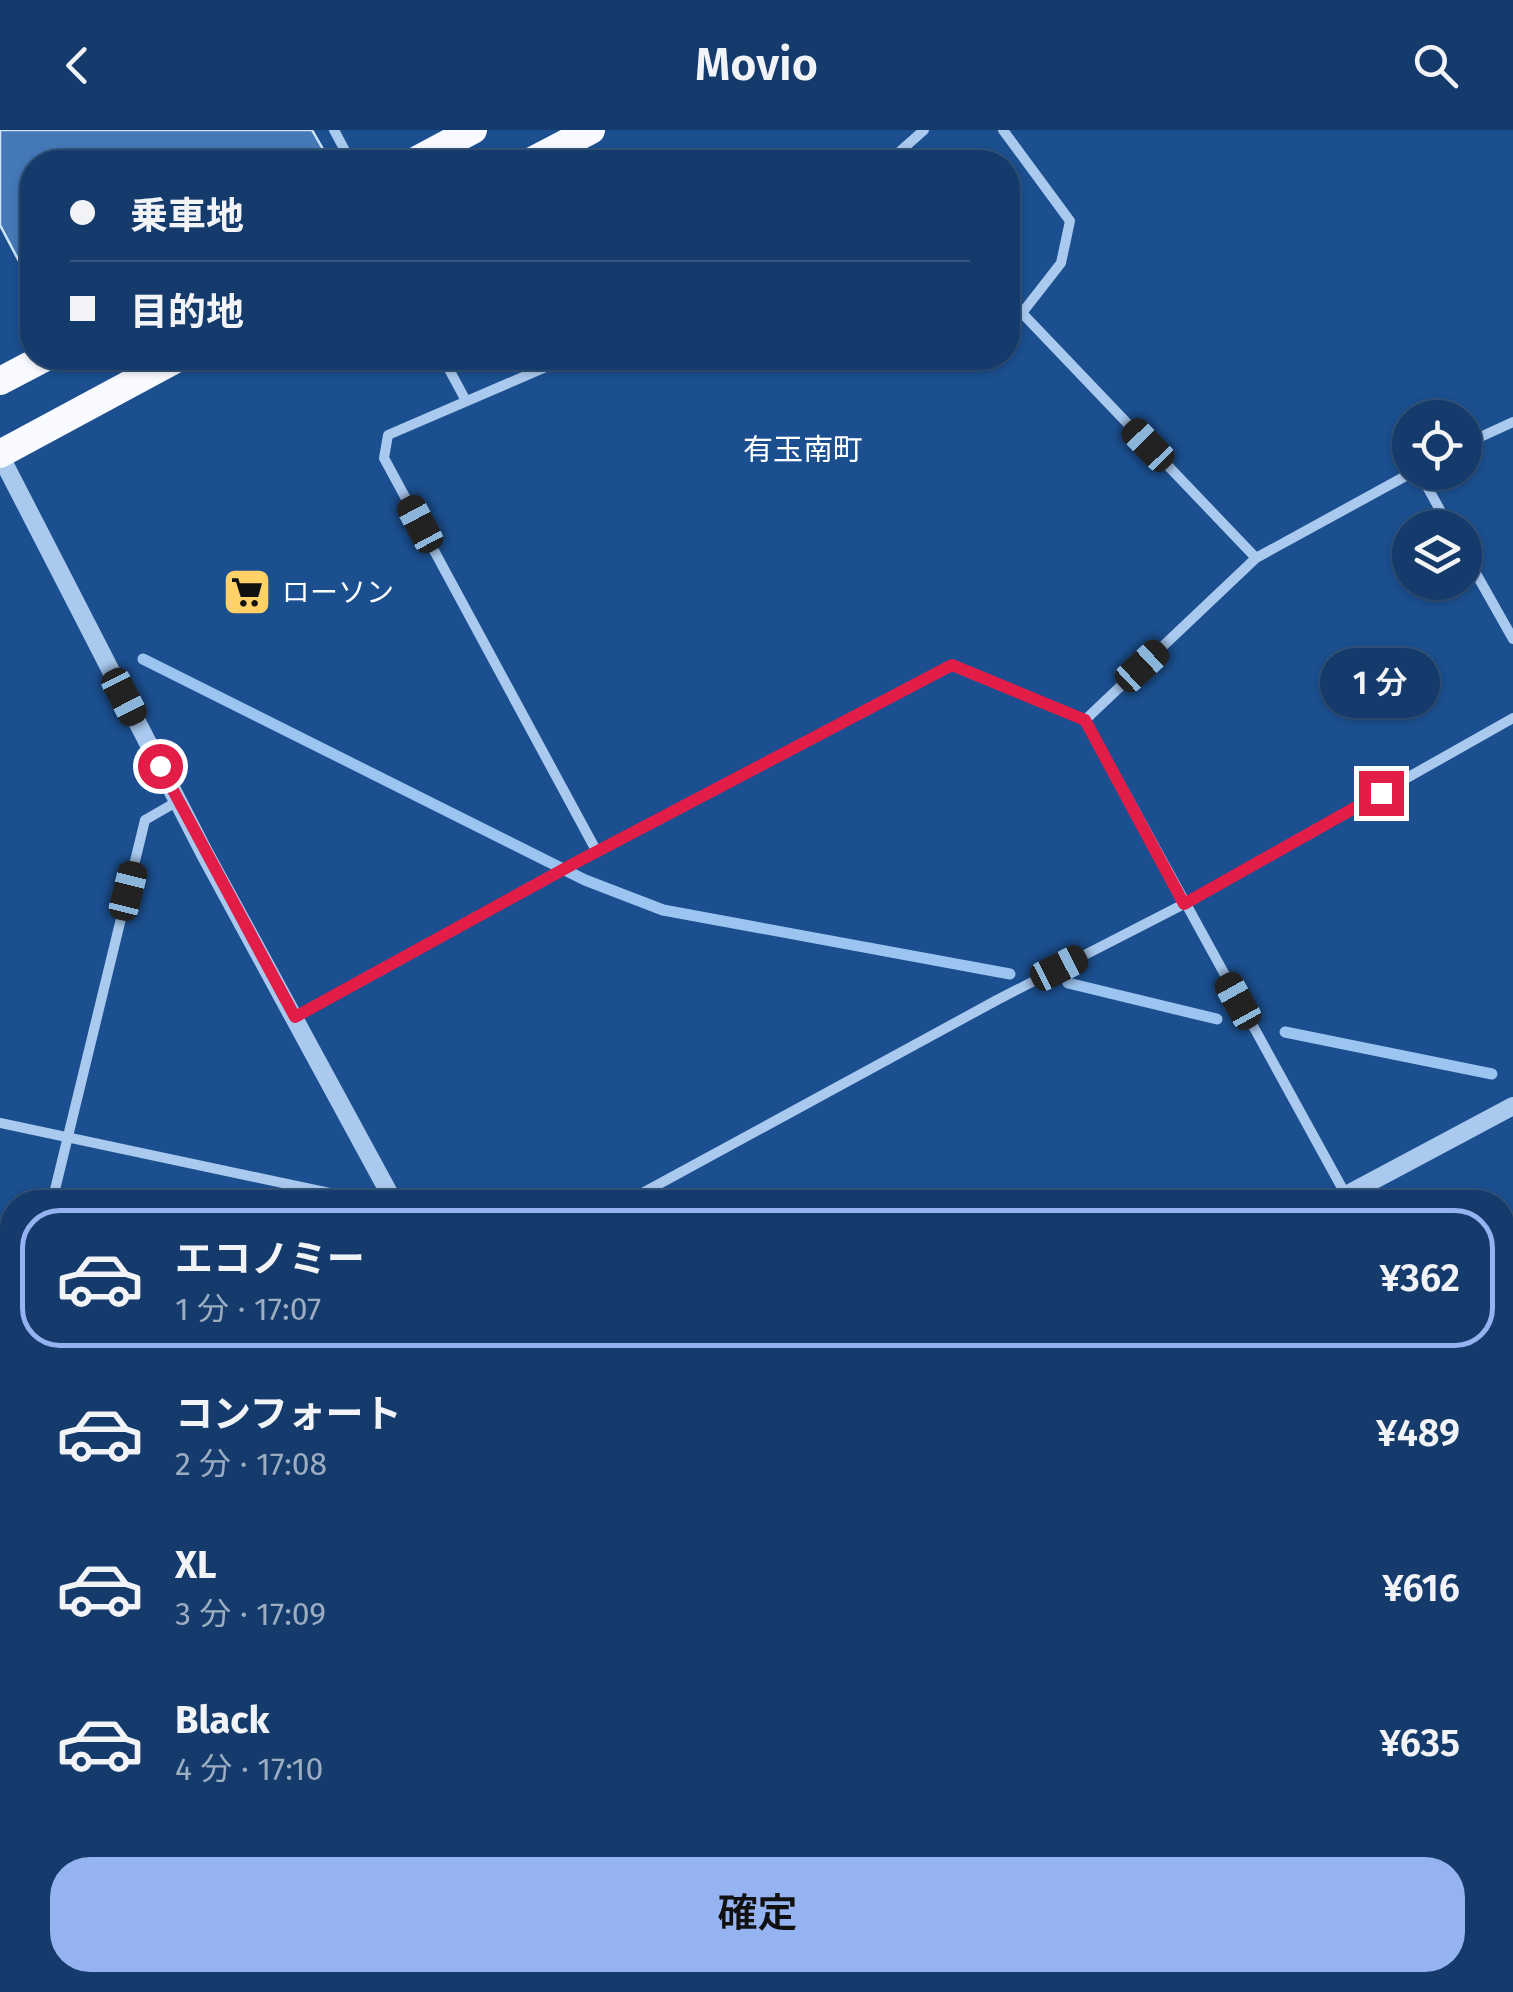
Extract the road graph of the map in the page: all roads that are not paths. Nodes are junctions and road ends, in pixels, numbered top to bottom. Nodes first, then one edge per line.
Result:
1 (474, 130) edge
2 (590, 130) edge
3 (924, 130) edge
4 (435, 150) edge
5 (552, 150) edge
6 (902, 150) edge
7 (1020, 153) edge
8 (156, 370) edge
9 (450, 370) edge
10 (538, 370) edge
11 (464, 400) junction
12 (1513, 422) edge
13 (1482, 436) edge
14 (0, 454) edge
15 (1392, 485) edge
16 (1256, 558) junction
17 (1482, 584) edge
18 (1513, 639) edge
19 (1513, 718) edge
20 (1085, 720) junction
21 (178, 801) junction
22 (597, 852) junction
23 (1184, 904) junction
24 (295, 1017) junction
25 (1513, 1106) edge
26 (0, 1123) edge
27 (66, 1139) junction
28 (55, 1190) edge
29 (314, 1190) edge
30 (388, 1190) edge
31 (648, 1190) edge
32 (1338, 1190) edge
33 (1361, 1190) edge

1 - 4 highway
2 - 5 highway
3 - 6 street
7 - 16 street
8 - 14 highway
9 - 11 street
10 - 11 street
11 - 22 street
12 - 13 street
14 - 21 street
15 - 16 street
16 - 20 street
17 - 18 street
19 - 23 street
20 - 22 street
20 - 23 street
21 - 24 street
21 - 27 street
22 - 24 street
23 - 31 street
23 - 32 street
24 - 30 street
25 - 33 street
26 - 27 street
27 - 28 street
27 - 29 street

